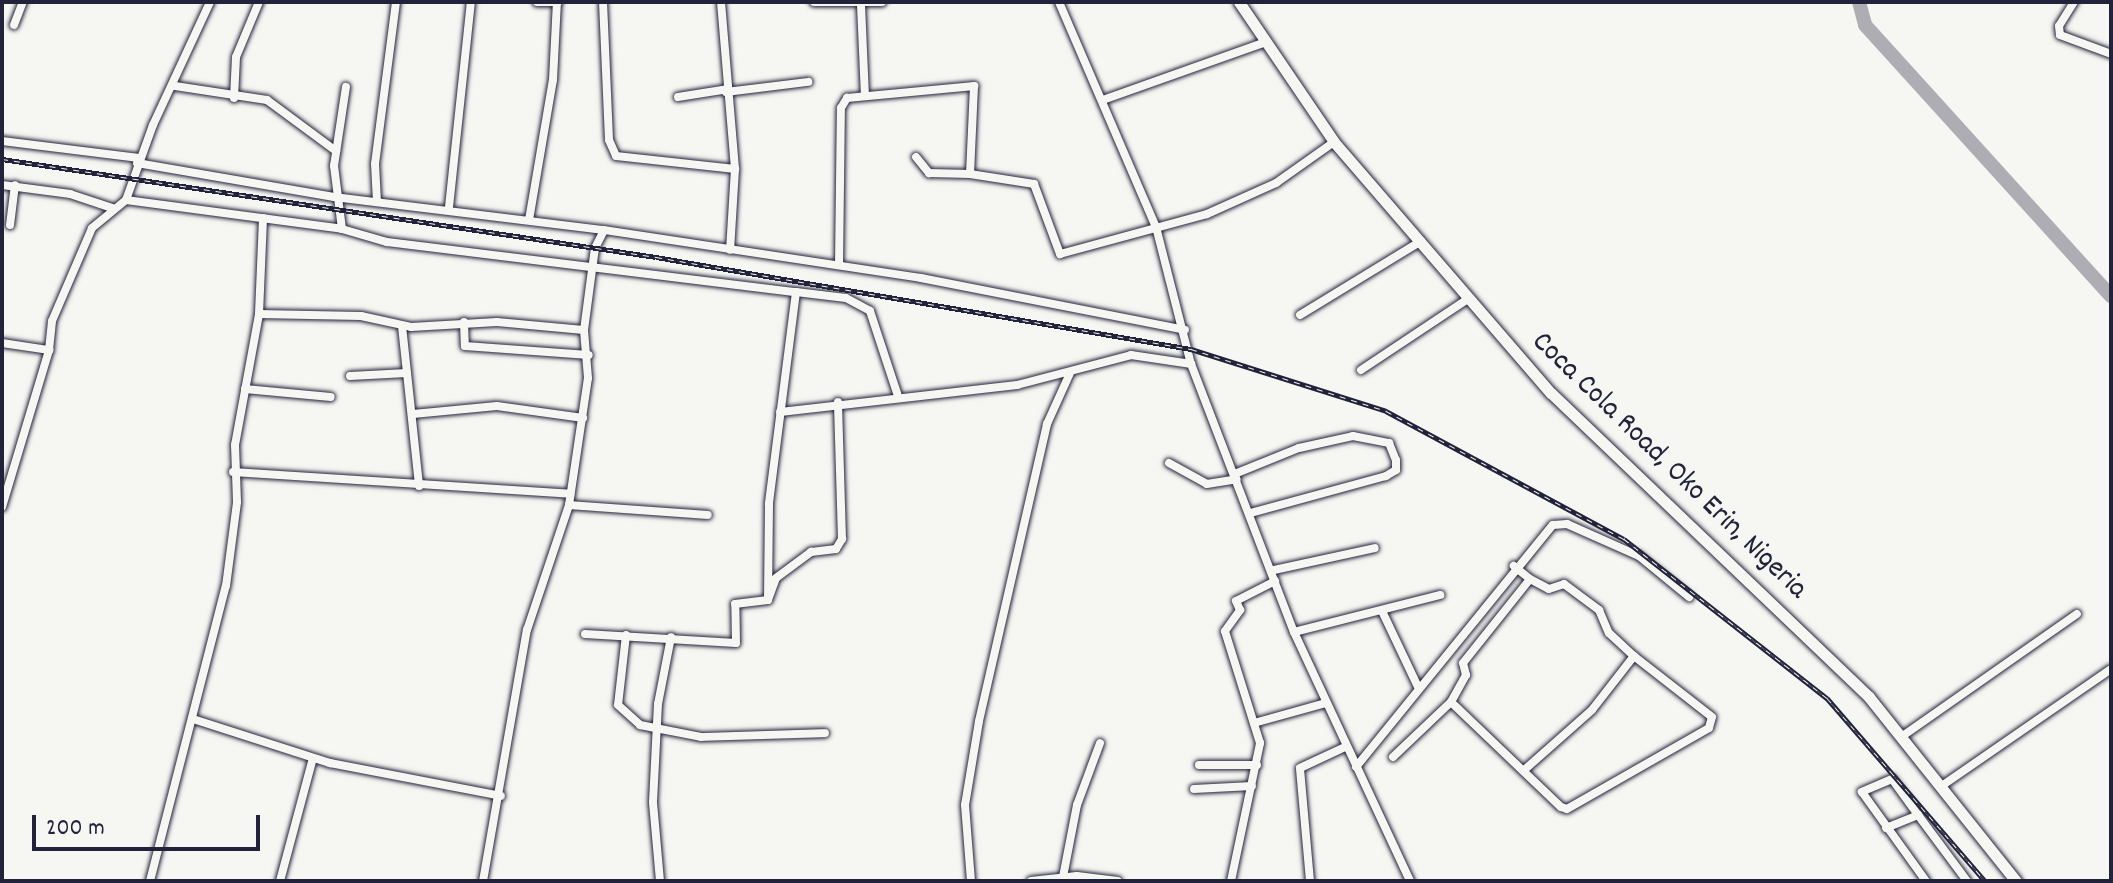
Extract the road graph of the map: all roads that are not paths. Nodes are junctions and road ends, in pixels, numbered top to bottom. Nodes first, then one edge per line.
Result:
1 (23, 2) edge
2 (210, 2) edge
3 (259, 2) edge
4 (396, 2) edge
5 (471, 2) edge
6 (537, 2) edge
7 (558, 2) edge
8 (603, 2) edge
9 (721, 2) edge
10 (814, 2) edge
11 (882, 2) edge
12 (1059, 2) edge
13 (1239, 2) edge
14 (2074, 2) edge
15 (861, 5) junction
16 (14, 25) dead end
17 (1263, 43) junction
18 (2111, 54) edge
19 (808, 82) dead end
20 (175, 86) junction
21 (346, 87) dead end
22 (727, 90) junction
23 (865, 95) junction
24 (678, 97) dead end
25 (234, 98) junction
26 (1103, 100) junction
27 (2, 141) edge
28 (1334, 142) junction
29 (336, 151) junction
30 (916, 157) dead end
31 (138, 160) junction
32 (735, 169) junction
33 (970, 174) junction
34 (2, 185) edge
35 (15, 185) junction
36 (334, 197) junction
37 (126, 200) junction
38 (377, 202) junction
39 (449, 207) junction
40 (112, 208) junction
41 (263, 218) junction
42 (529, 220) junction
43 (10, 225) dead end
44 (1156, 227) junction
45 (342, 229) junction
46 (604, 230) junction
47 (1421, 241) junction
48 (730, 250) junction
49 (593, 263) junction
50 (839, 265) junction
51 (796, 292) junction
52 (1468, 299) junction
53 (259, 314) junction
54 (1300, 315) dead end
55 (464, 322) junction
56 (402, 326) junction
57 (584, 330) junction
58 (1185, 330) junction
59 (2, 343) edge
60 (49, 350) junction
61 (589, 355) junction
62 (1191, 364) junction
63 (1361, 370) dead end
64 (407, 373) junction
65 (1070, 373) junction
66 (350, 376) dead end
67 (1049, 380) junction
68 (245, 389) junction
69 (1058, 394) junction
70 (898, 396) junction
71 (331, 397) dead end
72 (838, 402) junction
73 (780, 412) junction
74 (413, 414) junction
75 (583, 418) junction
76 (1169, 463) dead end
77 (233, 472) junction
78 (1237, 476) junction
79 (419, 486) junction
80 (570, 494) junction
81 (569, 505) junction
82 (2, 507) edge
83 (1251, 513) junction
84 (708, 515) dead end
85 (1375, 548) dead end
86 (1514, 566) junction
87 (1274, 570) junction
88 (1530, 579) junction
89 (1275, 581) junction
90 (1440, 595) dead end
91 (1689, 597) dead end
92 (768, 600) junction
93 (1382, 611) junction
94 (2077, 614) dead end
95 (1294, 632) junction
96 (585, 634) dead end
97 (626, 635) junction
98 (671, 637) junction
99 (1634, 656) junction
100 (2111, 669) edge
101 (1419, 689) junction
102 (1451, 702) junction
103 (1326, 703) junction
104 (196, 720) junction
105 (1254, 723) junction
106 (656, 732) junction
107 (825, 733) dead end
108 (1904, 735) junction
109 (1100, 743) dead end
110 (1345, 747) junction
111 (1393, 757) dead end
112 (313, 758) junction
113 (1199, 765) dead end
114 (1257, 765) junction
115 (1356, 767) junction
116 (1523, 771) junction
117 (1943, 785) junction
118 (1252, 786) junction
119 (1194, 789) dead end
120 (501, 796) junction
121 (1918, 815) junction
122 (1886, 828) junction
123 (1063, 877) junction
124 (150, 881) edge
125 (280, 881) edge
126 (483, 881) edge
127 (660, 881) edge
128 (971, 881) edge
129 (1031, 881) edge
130 (1118, 881) edge
131 (1231, 881) edge
132 (1310, 881) edge
133 (1410, 881) edge
134 (1926, 881) edge
135 (1967, 881) edge
136 (2016, 881) edge

1 - 16 street
2 - 20 street
3 - 25 street
4 - 38 street
5 - 39 street
6 - 7 street
7 - 42 street
8 - 32 street
9 - 22 street
10 - 15 street
11 - 15 street
12 - 26 street
13 - 17 street, Coca Cola Road, Oko Erin, Nigeria
14 - 18 street
15 - 23 street
17 - 26 street
17 - 28 street, Coca Cola Road, Oko Erin, Nigeria
19 - 22 street
20 - 25 street
20 - 31 street
21 - 29 street
22 - 24 street
22 - 32 street
23 - 33 street
23 - 50 street
25 - 29 street
26 - 44 street
27 - 31 street
28 - 44 street
28 - 47 street, Coca Cola Road, Oko Erin, Nigeria
29 - 36 street
30 - 33 street
31 - 36 street
31 - 37 street
32 - 48 street
33 - 44 street
34 - 35 street
35 - 40 street
35 - 43 street
36 - 38 street
36 - 45 street
37 - 40 street
37 - 41 street
38 - 39 street
39 - 42 street
40 - 60 street
41 - 45 street
41 - 53 street
42 - 46 street
44 - 58 street
45 - 49 street
46 - 48 street
46 - 49 street
47 - 52 street, Coca Cola Road, Oko Erin, Nigeria
47 - 54 street
48 - 50 street
49 - 51 street
49 - 57 street
50 - 58 street
51 - 70 street
51 - 73 street
52 - 63 street
52 - 108 street, Coca Cola Road, Oko Erin, Nigeria
53 - 56 street
53 - 68 street
55 - 56 street
55 - 57 street
55 - 61 street
56 - 64 street
57 - 61 street
58 - 62 street
59 - 60 street
60 - 82 street
61 - 75 street
62 - 65 street
62 - 78 street
64 - 66 street
64 - 74 street
65 - 67 street
65 - 69 street
67 - 69 street
67 - 70 street
68 - 71 street
68 - 77 street
69 - 128 street
70 - 72 street
72 - 73 street
72 - 92 street
73 - 92 street
74 - 75 street
74 - 79 street
75 - 80 street
76 - 78 street
77 - 79 street
77 - 104 street
78 - 83 street
78 - 83 street
79 - 80 street
80 - 81 street
81 - 84 street
81 - 120 street
83 - 87 street
85 - 87 street
86 - 88 street
86 - 91 street
86 - 101 street
87 - 89 street
88 - 99 street
88 - 102 street
89 - 95 street
89 - 105 street
90 - 93 street
92 - 98 street
93 - 95 street
93 - 101 street
94 - 108 street
95 - 103 street
96 - 97 street
97 - 98 street
97 - 106 street
98 - 106 street
99 - 116 street
99 - 116 street
100 - 117 street
101 - 115 street
102 - 111 street
102 - 116 street
103 - 105 street
103 - 110 street
104 - 112 street
104 - 124 street
105 - 114 street
106 - 107 street
106 - 127 street
108 - 117 street, Coca Cola Road, Oko Erin, Nigeria
109 - 123 street
110 - 115 street
110 - 132 street
112 - 120 street
112 - 125 street
113 - 114 street
114 - 118 street
115 - 133 street
117 - 136 street, Coca Cola Road, Oko Erin, Nigeria
118 - 119 street
118 - 131 street
120 - 126 street
121 - 122 street
121 - 122 street
121 - 135 street
122 - 134 street
123 - 129 street
123 - 130 street

